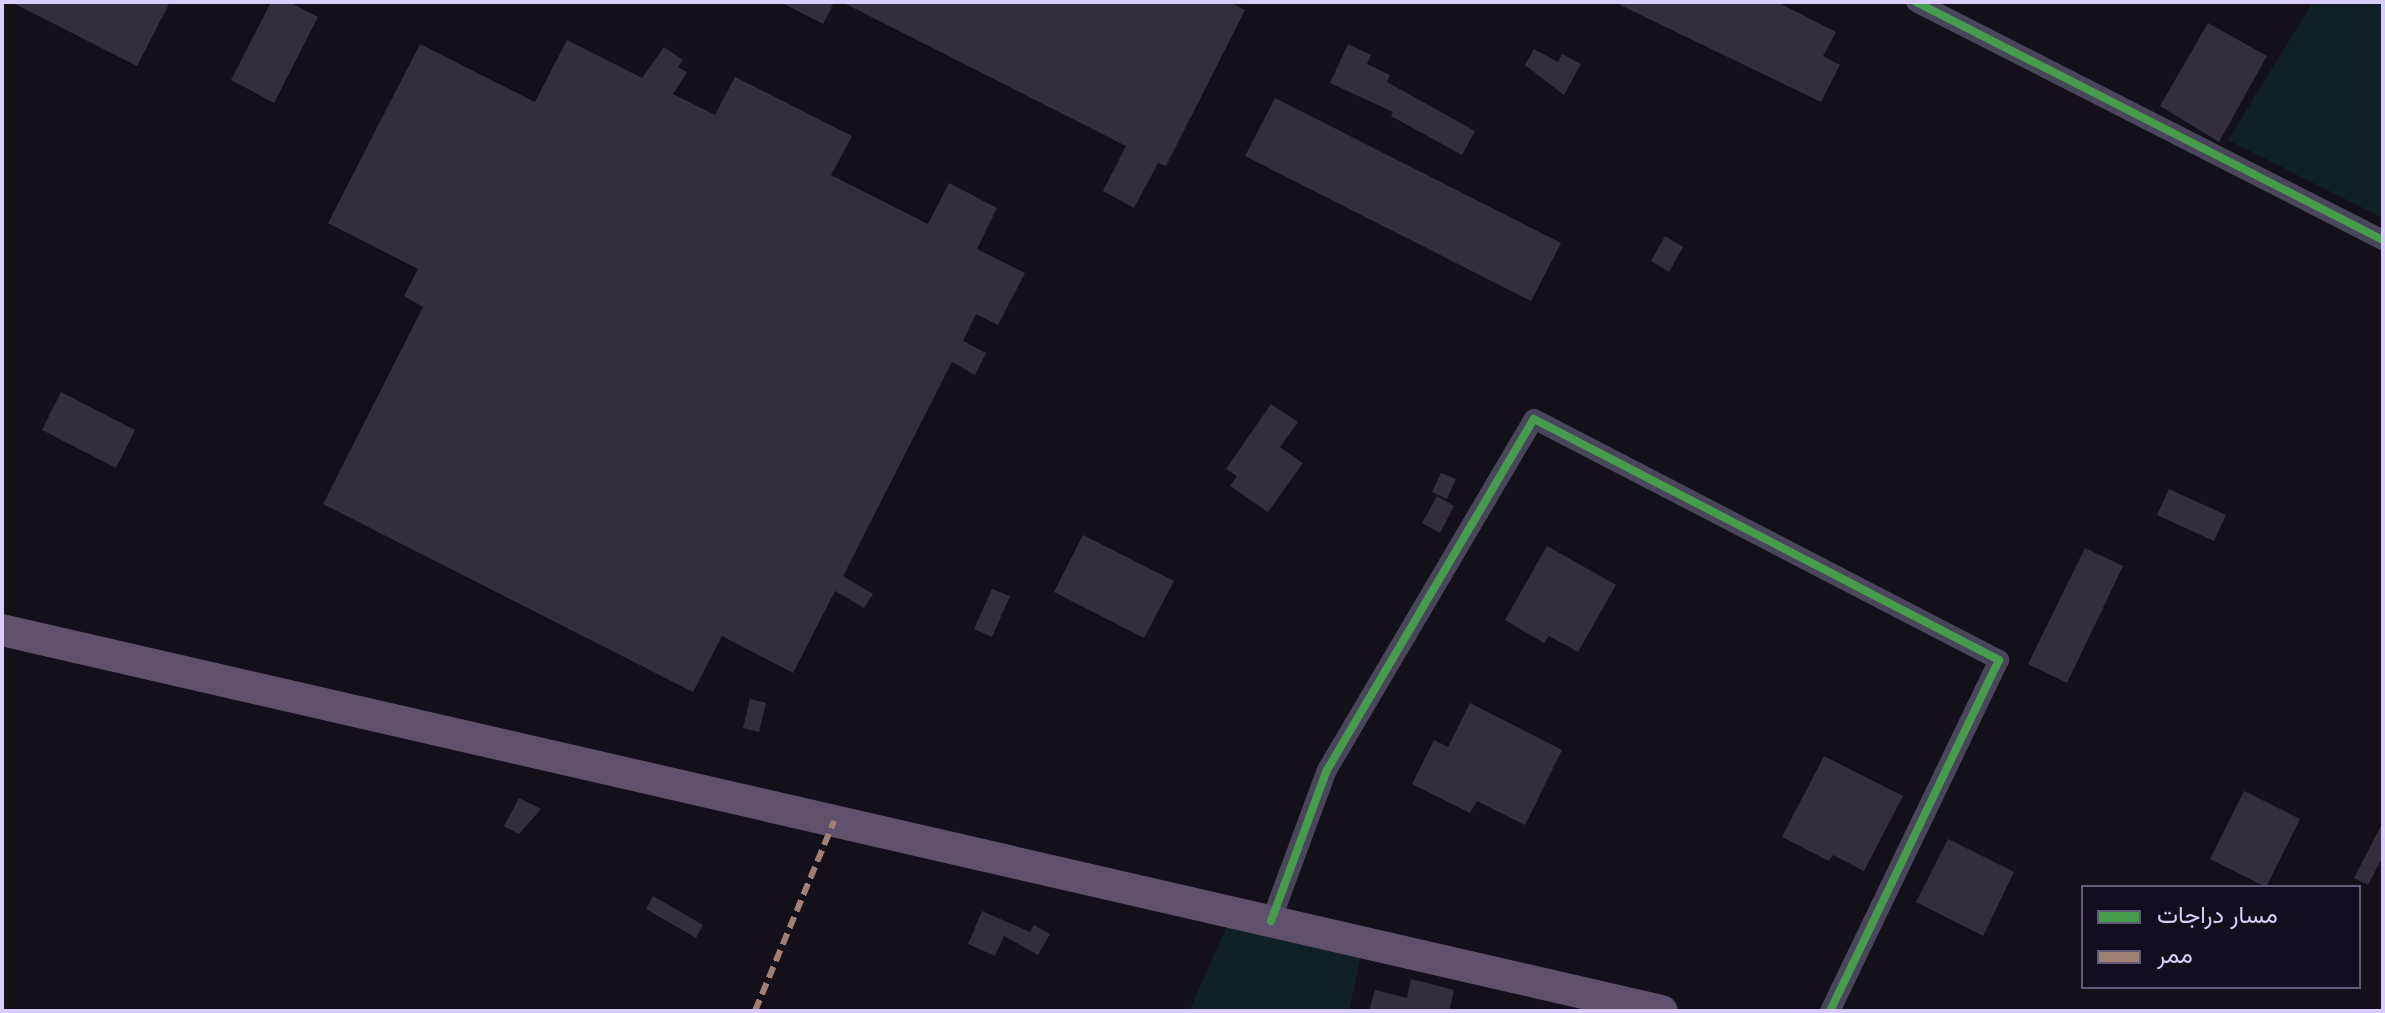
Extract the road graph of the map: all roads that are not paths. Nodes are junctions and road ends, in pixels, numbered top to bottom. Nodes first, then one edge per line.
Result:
1 (1916, 2) edge
2 (2383, 240) edge
3 (2, 630) edge
4 (1271, 921) junction
5 (1662, 1011) edge
6 (1830, 1011) edge

1 - 2 street
3 - 4 main road
4 - 5 main road
4 - 6 street

